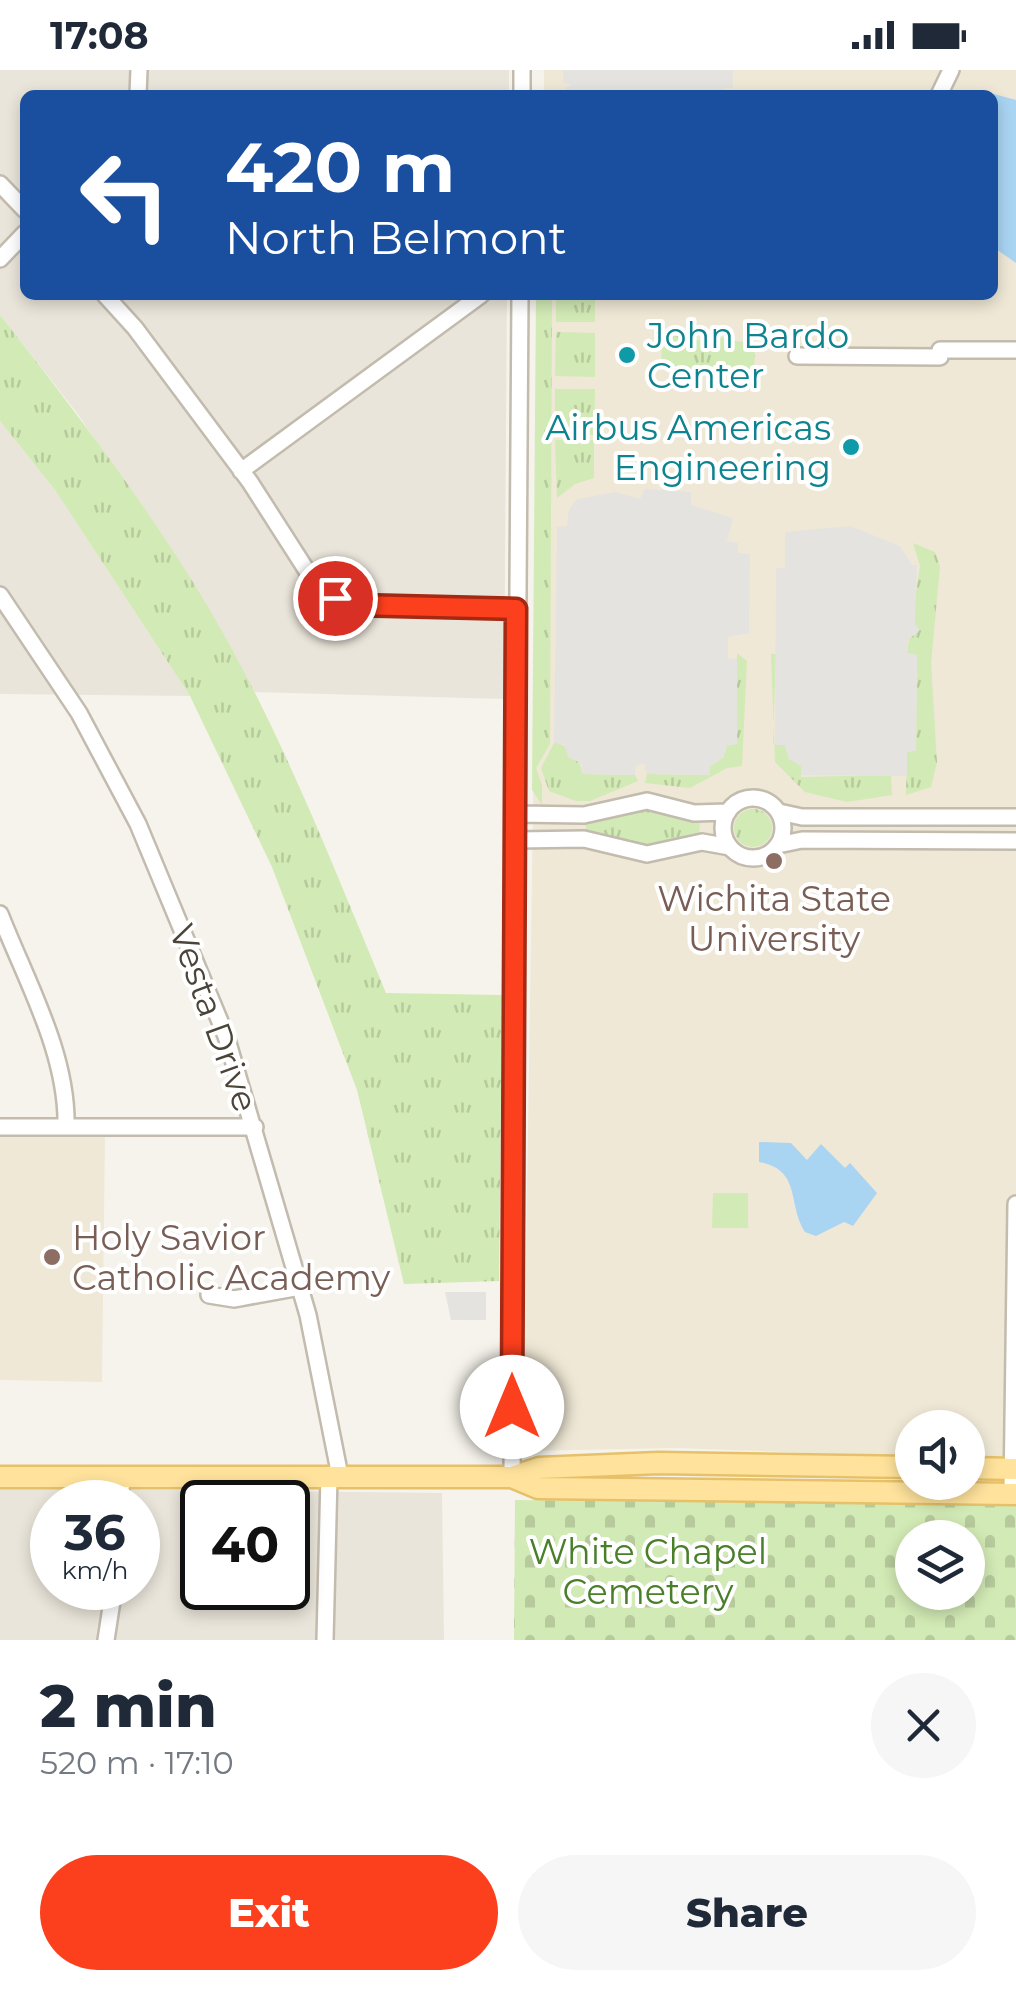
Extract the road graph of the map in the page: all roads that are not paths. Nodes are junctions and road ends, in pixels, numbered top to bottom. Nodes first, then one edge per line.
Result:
1 (0, 184) edge
2 (20, 205) edge
3 (20, 238) edge
4 (0, 259) edge
5 (109, 300) edge
6 (474, 300) edge
7 (520, 300) edge
8 (1016, 350) edge
9 (797, 356) dead end
10 (241, 470) junction
11 (1, 598) edge
12 (516, 609) junction
13 (728, 812) junction
14 (779, 812) junction
15 (516, 814) junction
16 (1016, 817) edge
17 (516, 840) junction
18 (1016, 841) edge
19 (778, 845) junction
20 (730, 847) junction
21 (2, 922) edge
22 (0, 1126) edge
23 (66, 1127) junction
24 (255, 1127) junction
25 (1016, 1204) edge
26 (300, 1287) junction
27 (209, 1295) dead end
28 (895, 1468) edge
29 (985, 1468) edge
30 (1014, 1469) edge
31 (335, 1476) junction
32 (0, 1477) edge
33 (512, 1477) junction
34 (122, 1478) joint
35 (1014, 1494) edge
36 (111, 1610) edge
37 (106, 1640) edge
38 (326, 1640) edge

1 - 2 street
3 - 4 street
5 - 10 street
6 - 10 street
7 - 12 street
8 - 9 street
10 - 12 street
11 - 24 street, Vesta Drive
12 - 15 street
13 - 14 street
13 - 15 street
13 - 20 street
14 - 16 street
14 - 19 street
15 - 17 street
17 - 20 street
17 - 33 street
18 - 19 street
19 - 20 street
21 - 23 street
22 - 23 street
23 - 24 street
24 - 26 street, Vesta Drive
25 - 30 street
26 - 27 street
26 - 31 street, Vesta Drive
28 - 33 main road
29 - 30 main road
30 - 35 street
31 - 33 main road
31 - 34 main road
31 - 38 street, Vesta Drive
32 - 34 main road
33 - 35 main road
36 - 37 street

